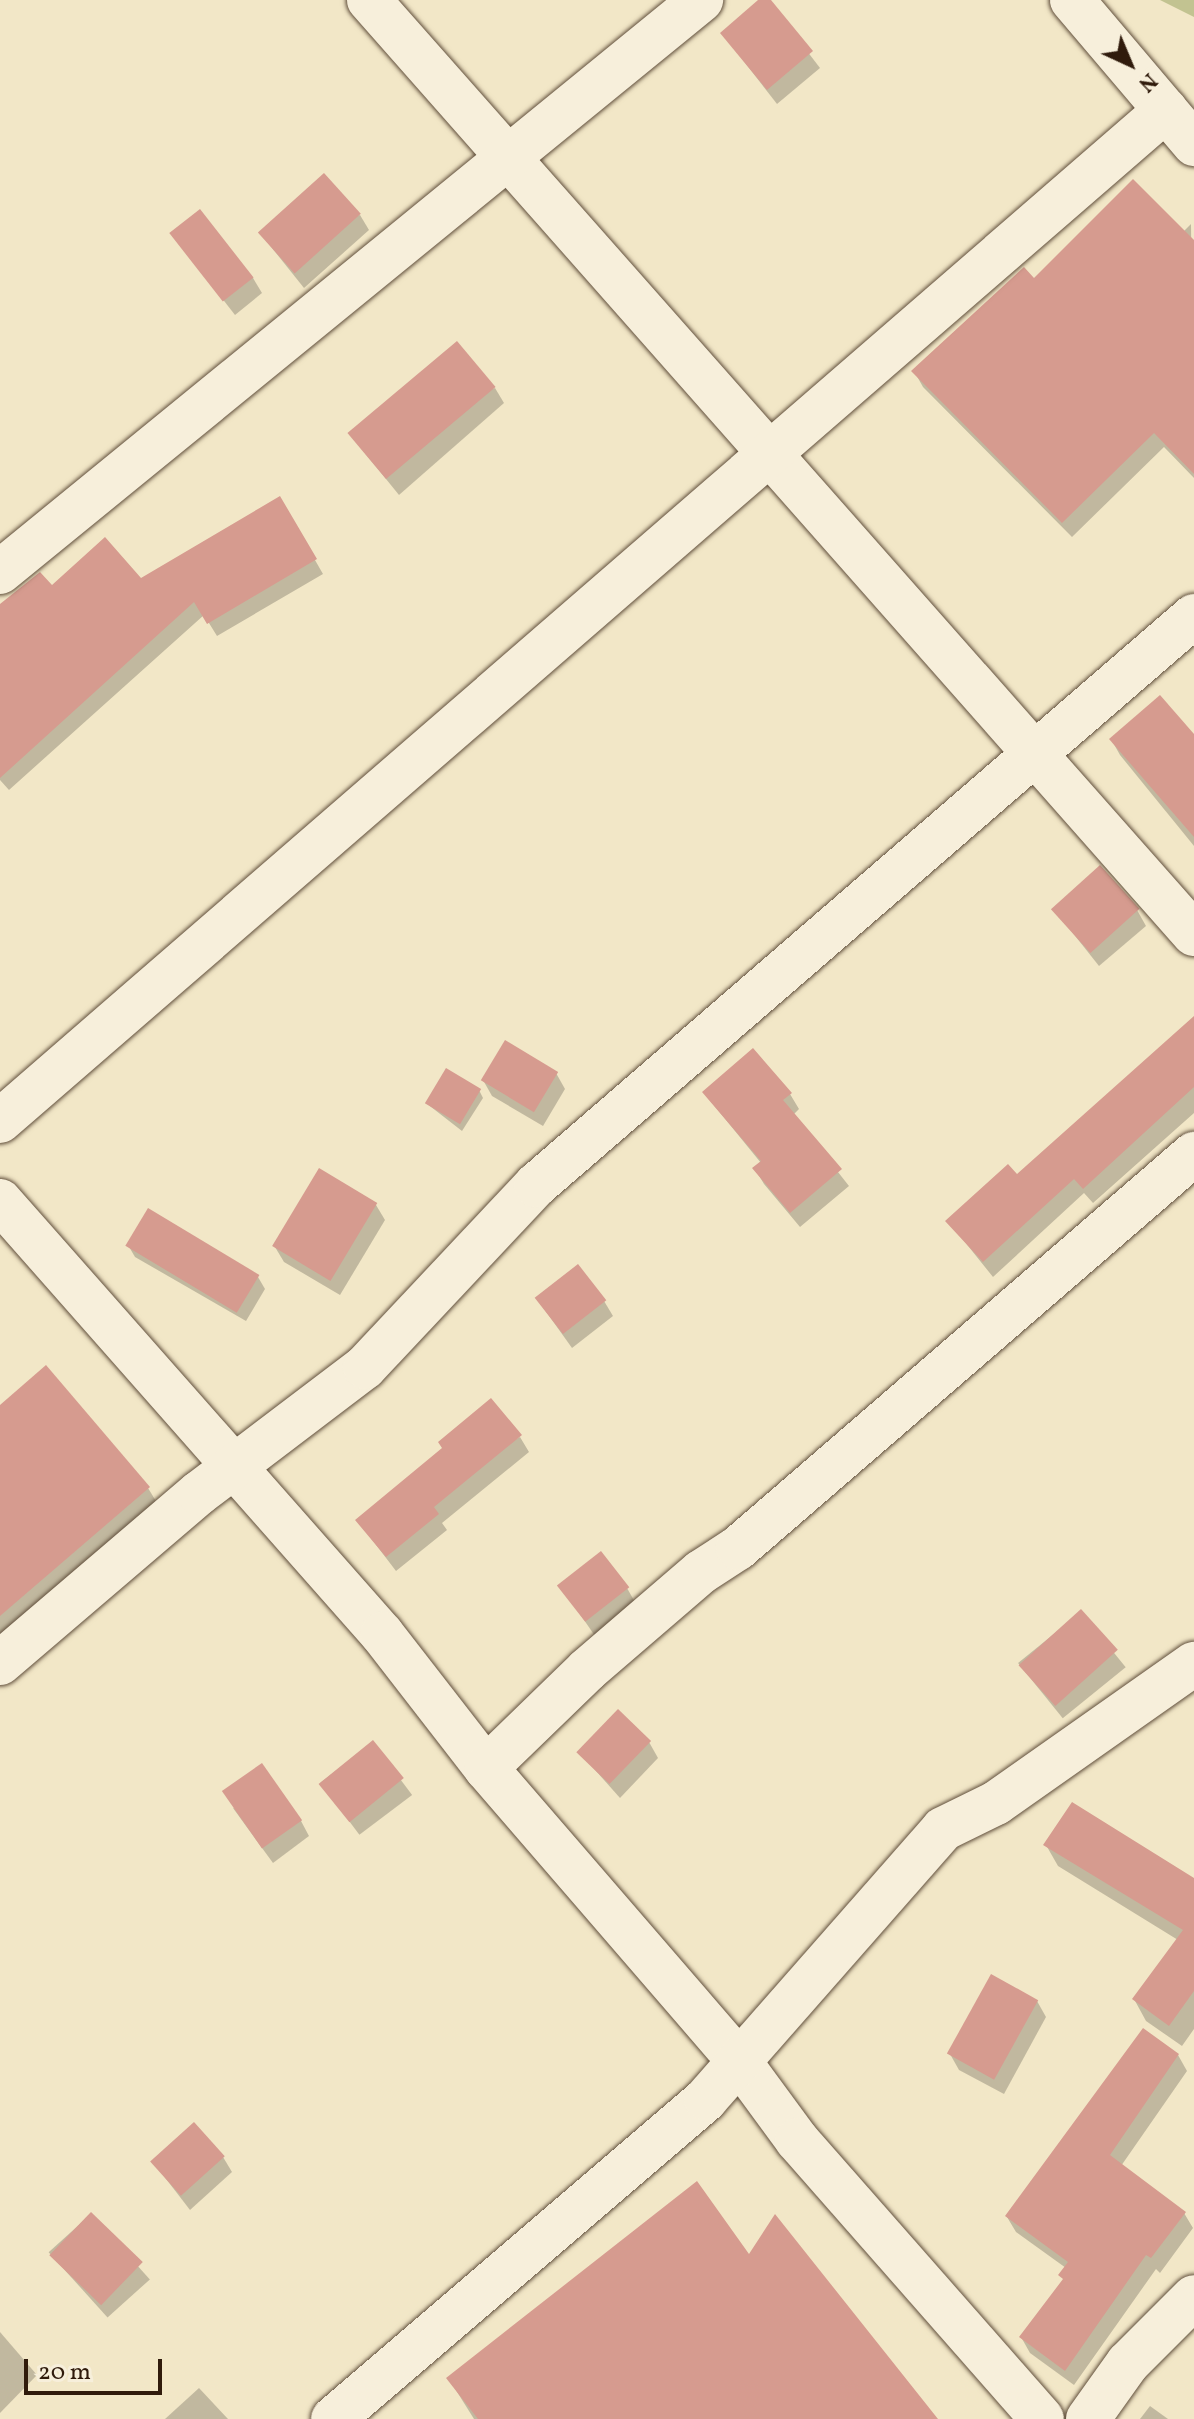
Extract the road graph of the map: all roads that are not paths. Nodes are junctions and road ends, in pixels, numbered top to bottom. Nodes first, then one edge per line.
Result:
1 (369, 0) edge
2 (701, 0) edge
3 (1072, 0) edge
4 (1166, 110) junction
5 (1194, 144) edge
6 (509, 157) junction
7 (768, 453) junction
8 (0, 572) edge
9 (1194, 616) edge
10 (1032, 754) junction
11 (1194, 934) edge
12 (0, 1121) edge
13 (1194, 1154) edge
14 (0, 1201) edge
15 (232, 1466) junction
16 (0, 1663) edge
17 (1194, 1664) edge
18 (486, 1768) junction
19 (739, 2061) junction
20 (1194, 2297) edge
21 (333, 2419) edge
22 (1042, 2419) edge
23 (1088, 2419) edge

1 - 6 street
2 - 6 street
3 - 4 street
4 - 5 street
4 - 7 street
6 - 7 street
6 - 8 street
7 - 10 street
7 - 12 street
9 - 10 street
10 - 11 street
10 - 15 street
13 - 18 street
14 - 15 street
15 - 16 street
15 - 18 street
17 - 19 street
18 - 19 street
19 - 21 street
19 - 22 street
20 - 23 street

